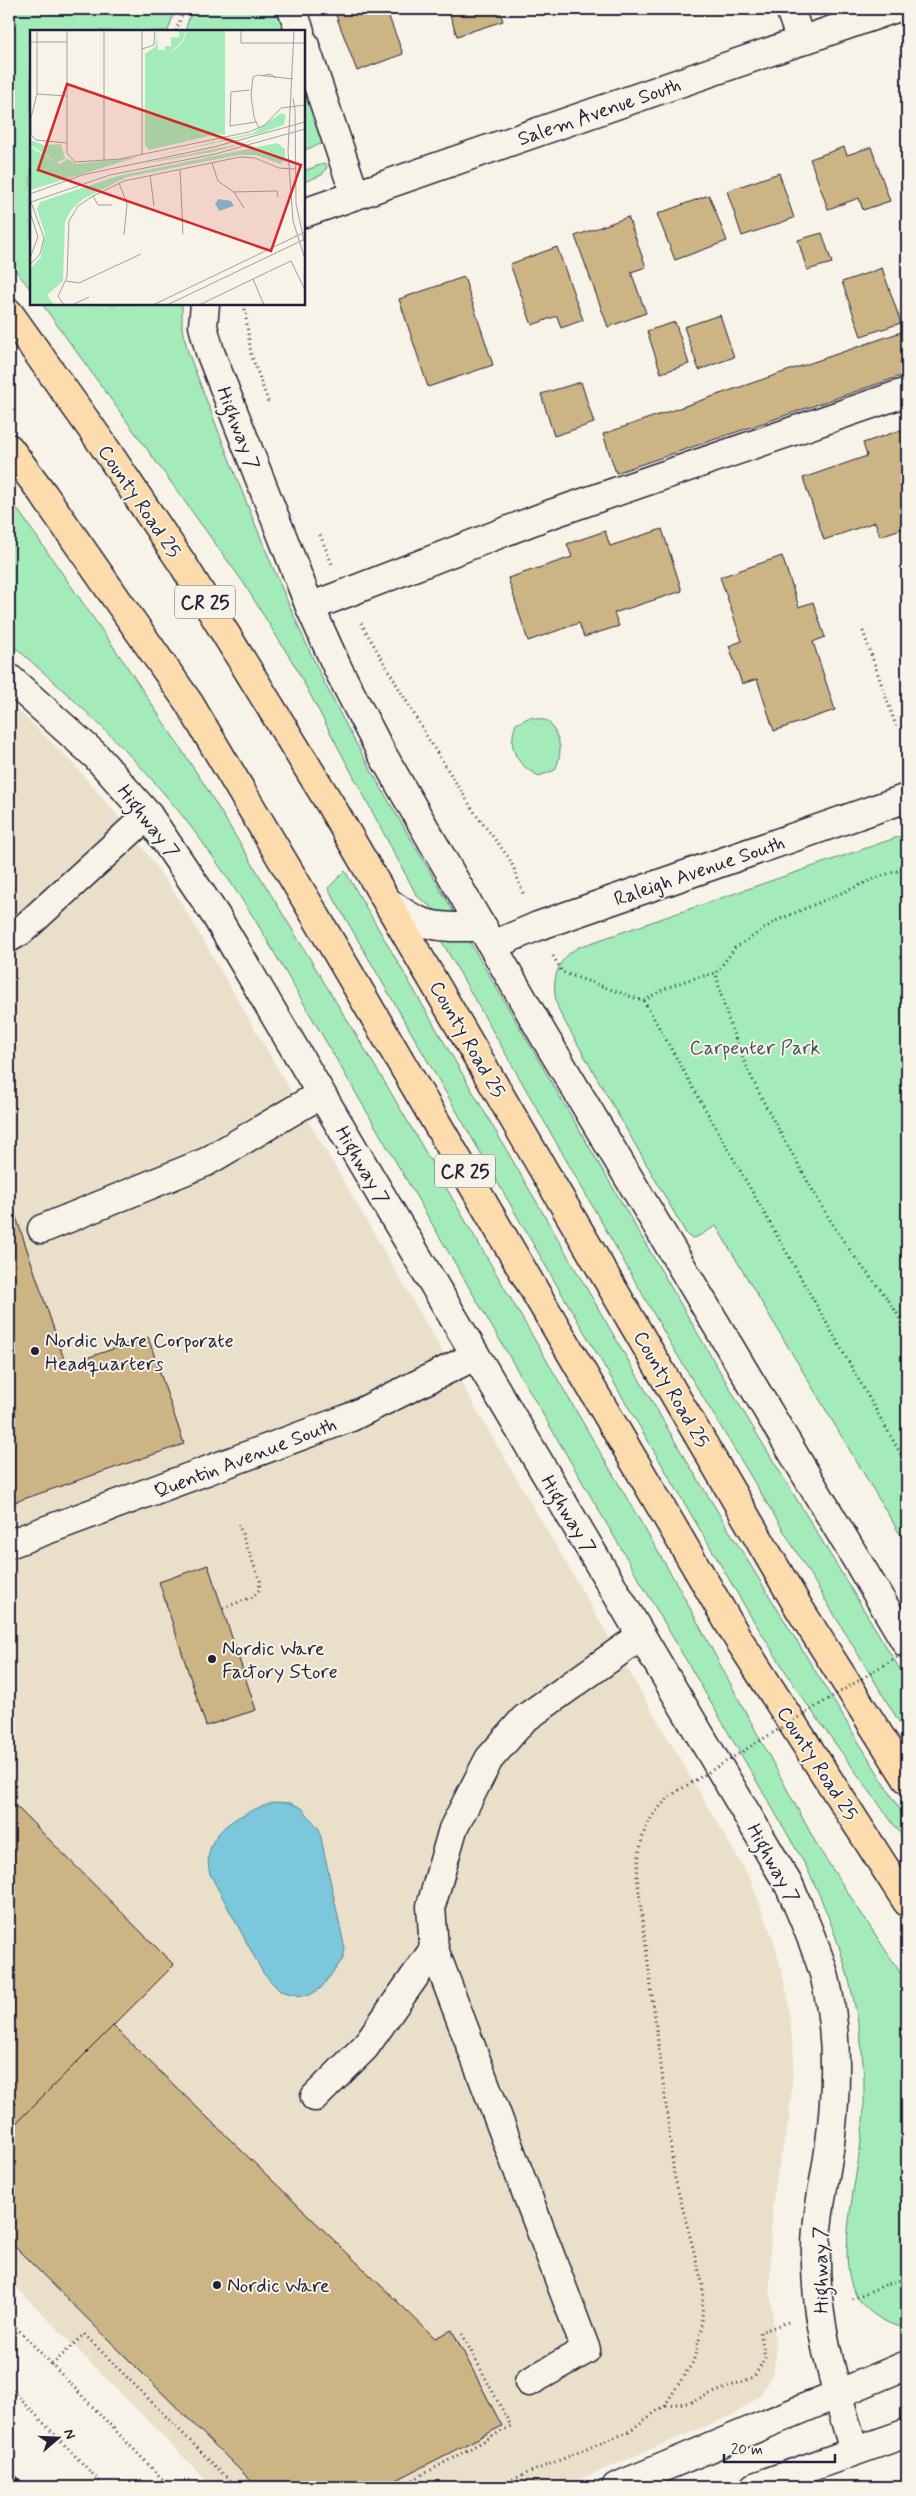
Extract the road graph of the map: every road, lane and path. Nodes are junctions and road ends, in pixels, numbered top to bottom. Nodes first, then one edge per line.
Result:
1 (184, 9) edge
2 (292, 9) edge
3 (790, 9) edge
4 (893, 9) edge
5 (176, 30) edge
6 (300, 30) edge
7 (801, 41) junction
8 (305, 46) edge
9 (355, 195) junction
10 (305, 213) edge
11 (205, 305) edge
12 (244, 305) edge
13 (9, 313) edge
14 (907, 392) edge
15 (270, 408) dead end
16 (9, 448) edge
17 (316, 526) dead end
18 (344, 592) junction
19 (310, 606) junction
20 (863, 631) dead end
21 (9, 678) edge
22 (896, 726) dead end
23 (907, 798) edge
24 (148, 815) junction
25 (907, 868) edge
26 (388, 901) junction
27 (538, 926) junction
28 (488, 936) junction
29 (9, 938) edge
30 (716, 973) junction
31 (644, 1001) junction
32 (321, 1094) junction
33 (42, 1229) dead end
34 (907, 1334) edge
35 (475, 1356) junction
36 (907, 1465) edge
37 (238, 1523) dead end
38 (9, 1544) edge
39 (222, 1608) dead end
40 (641, 1636) junction
41 (907, 1644) edge
42 (907, 1651) edge
43 (907, 1779) edge
44 (907, 1902) edge
45 (434, 1949) junction
46 (315, 2097) dead end
47 (907, 2279) edge
48 (878, 2289) dead end
49 (9, 2320) edge
50 (760, 2332) dead end
51 (462, 2334) dead end
52 (52, 2365) junction
53 (907, 2365) edge
54 (530, 2382) dead end
55 (9, 2387) edge
56 (837, 2393) junction
57 (665, 2405) junction
58 (907, 2433) edge
59 (854, 2451) junction
60 (105, 2487) edge
61 (170, 2487) edge
62 (236, 2487) edge
63 (400, 2487) edge
64 (494, 2487) edge
65 (616, 2487) edge
66 (754, 2487) edge

1 - 5 path
2 - 6 street
3 - 7 street
4 - 7 street, Salem Avenue South
7 - 9 street, Salem Avenue South
8 - 9 street
9 - 10 street, Salem Avenue South
11 - 19 street, Highway 7
12 - 15 path
13 - 26 main road, County Road 25 / CR 25
14 - 18 street
16 - 44 main road, County Road 25 / CR 25
17 - 18 path
18 - 19 street
18 - 27 path
19 - 28 street, Highway 7
20 - 22 path
21 - 24 street, Highway 7
23 - 27 street, Raleigh Avenue South
24 - 29 street
24 - 32 street, Highway 7
25 - 30 path
26 - 28 street
26 - 43 main road, County Road 25 / CR 25
27 - 28 street, Raleigh Avenue South
27 - 31 path
28 - 41 street, Highway 7
30 - 31 path
30 - 34 path
31 - 36 path
32 - 33 street
32 - 35 street, Highway 7
35 - 38 street, Quentin Avenue South
35 - 40 street, Highway 7
37 - 39 path
40 - 45 street
40 - 56 street, Highway 7
42 - 57 path, bridge
45 - 46 street
45 - 54 street
47 - 48 path
49 - 52 path
50 - 57 path
51 - 63 path
52 - 61 path
52 - 62 path
53 - 56 street
55 - 60 path
56 - 59 street, Highway 7
56 - 65 street
57 - 64 path
58 - 59 street
59 - 66 street

